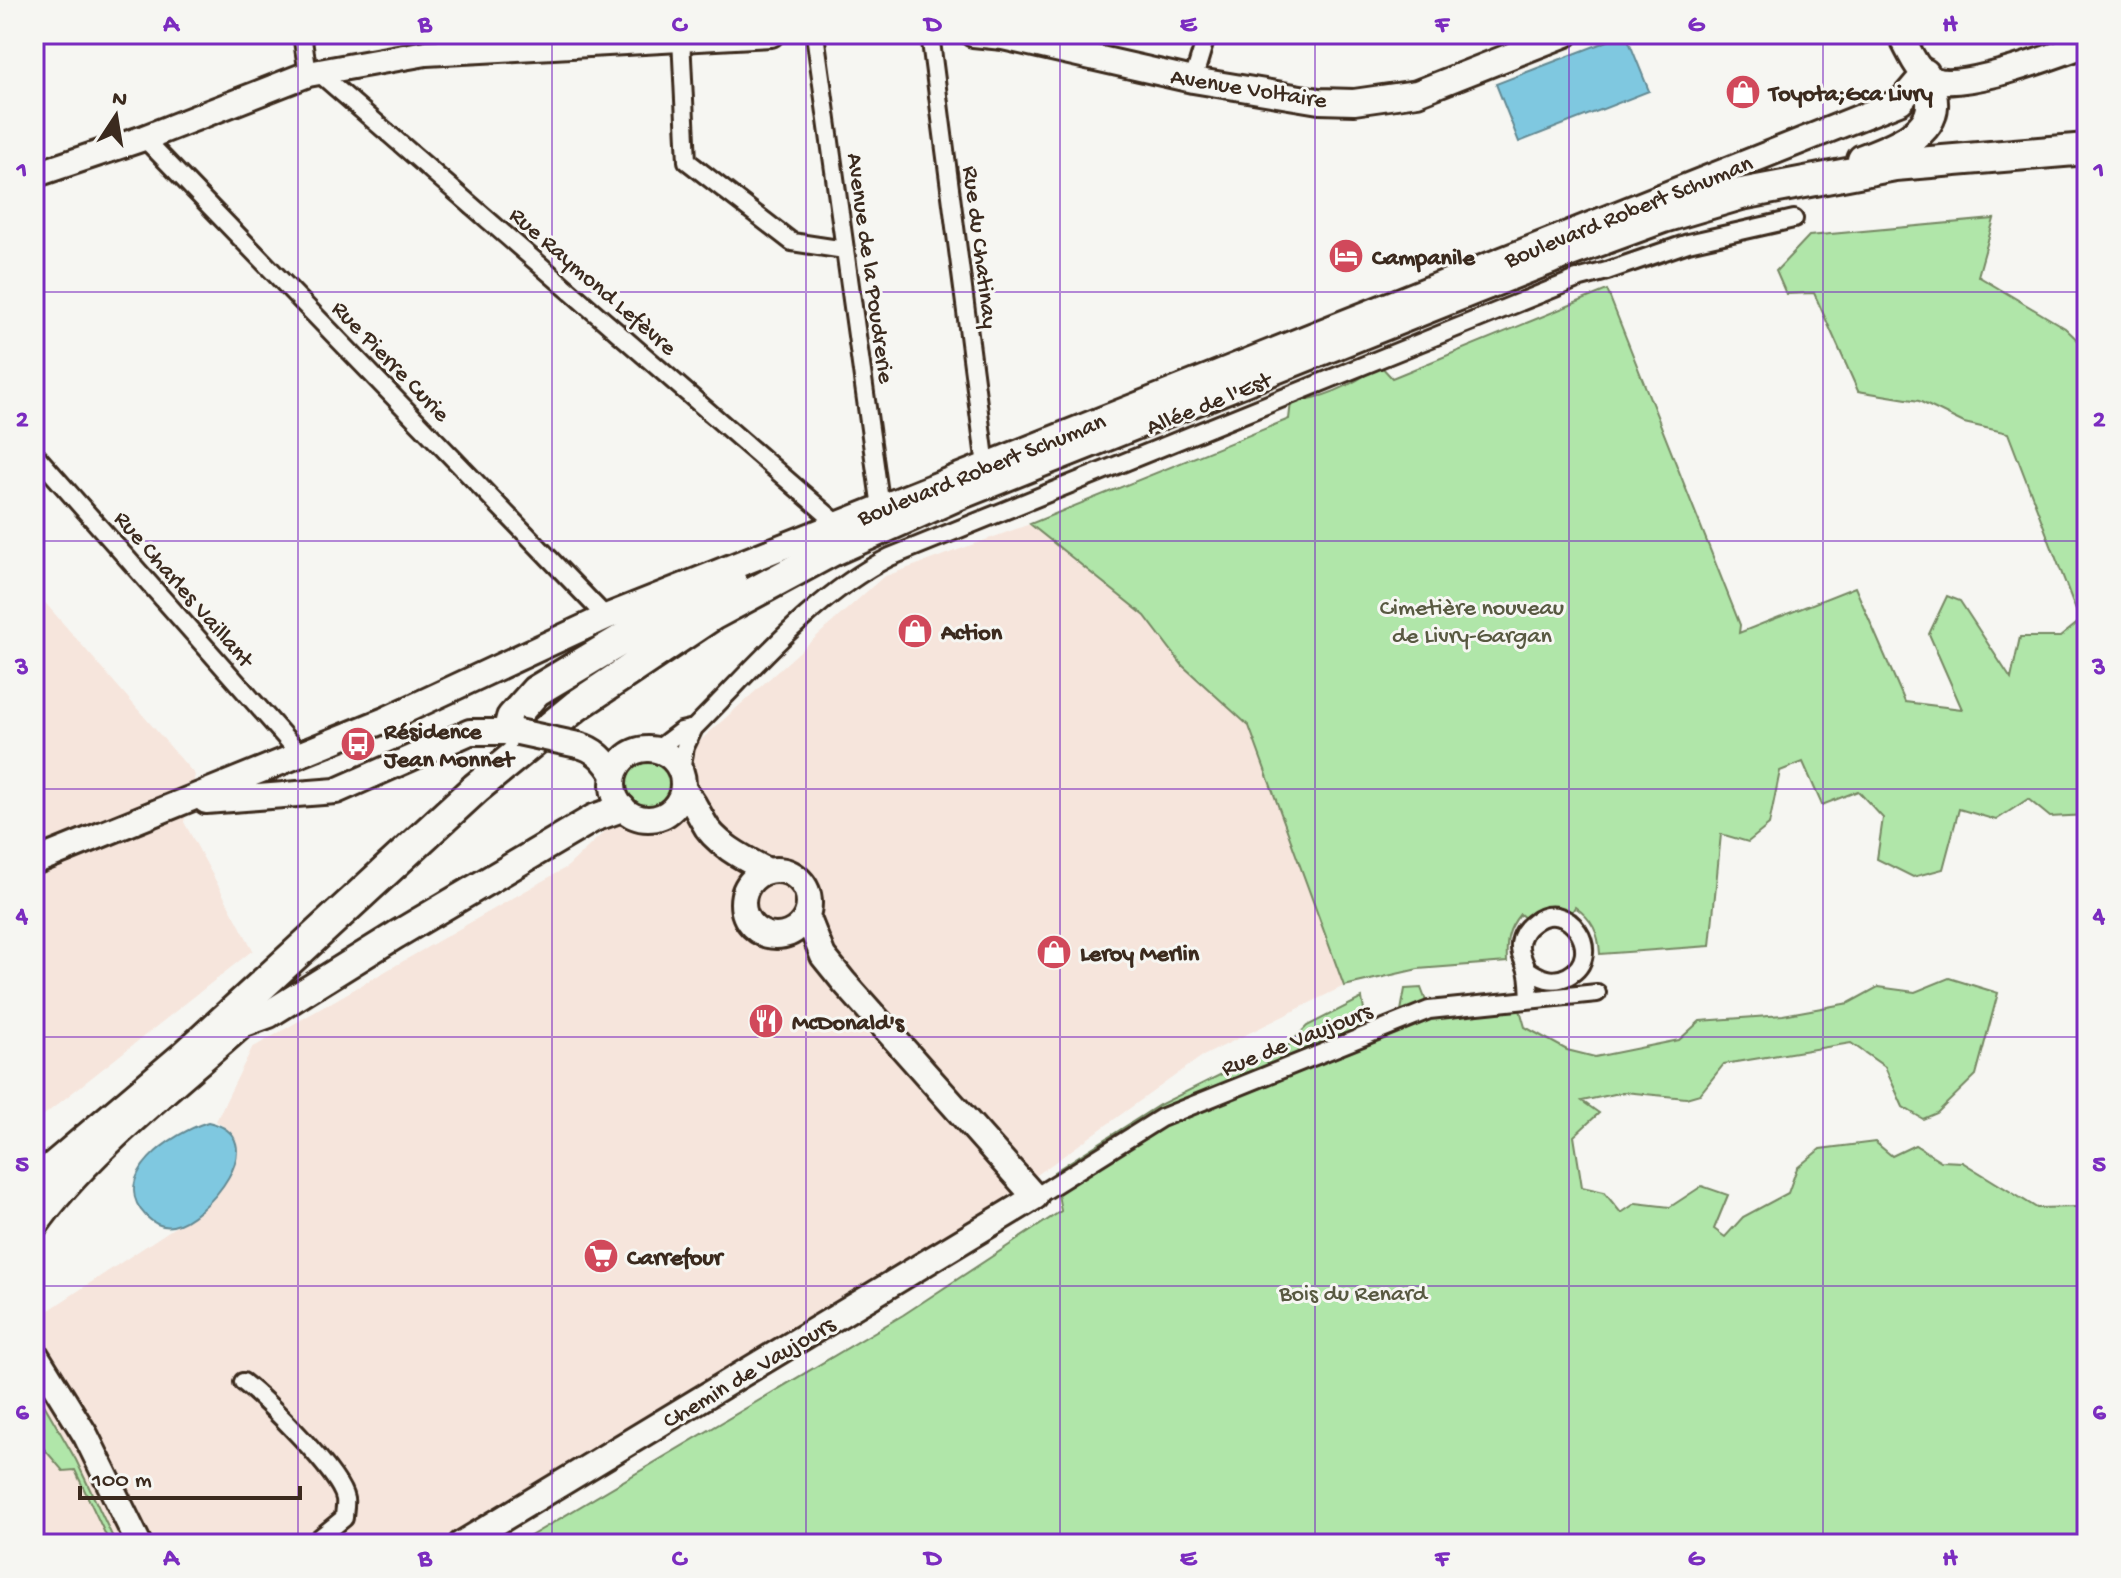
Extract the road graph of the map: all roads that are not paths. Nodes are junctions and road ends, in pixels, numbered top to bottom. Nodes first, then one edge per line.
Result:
1 (302, 34) edge
2 (771, 34) edge
3 (815, 34) edge
4 (930, 34) edge
5 (973, 34) edge
6 (1207, 34) edge
7 (1566, 34) edge
8 (1900, 34) edge
9 (1004, 35) edge
10 (681, 38) junction
11 (547, 39) edge
12 (2087, 44) edge
13 (313, 74) junction
14 (1924, 74) junction
15 (1193, 80) junction
16 (144, 138) junction
17 (2087, 149) edge
18 (2087, 168) edge
19 (34, 175) edge
20 (1799, 183) junction
21 (1794, 219) dead end
22 (845, 250) junction
23 (34, 453) edge
24 (986, 466) junction
25 (881, 508) junction
26 (834, 537) junction
27 (606, 617) junction
28 (536, 691) junction
29 (694, 728) junction
30 (514, 731) junction
31 (470, 732) junction
32 (583, 746) junction
33 (646, 751) junction
34 (290, 758) junction
35 (614, 775) junction
36 (682, 779) junction
37 (305, 795) junction
38 (180, 803) junction
39 (622, 808) junction
40 (668, 813) junction
41 (703, 823) junction
42 (737, 856) junction
43 (34, 862) edge
44 (768, 871) junction
45 (746, 888) junction
46 (807, 916) junction
47 (786, 935) junction
48 (823, 956) junction
49 (1581, 964) junction
50 (1527, 969) junction
51 (1530, 999) junction
52 (242, 1024) junction
53 (34, 1184) edge
54 (1035, 1197) junction
55 (34, 1226) edge
56 (34, 1352) edge
57 (243, 1382) dead end
58 (139, 1544) edge
59 (312, 1544) edge
60 (461, 1544) edge

1 - 13 street
2 - 10 street
3 - 22 street, Avenue de la Poudrerie
4 - 24 street, Rue du Chatinay
5 - 9 street, Avenue Voltaire
6 - 15 street
7 - 15 street, Avenue Voltaire
8 - 14 street
9 - 15 street, Avenue Voltaire
10 - 11 street
10 - 22 street
11 - 13 street
12 - 14 street
13 - 16 street
13 - 26 street, Rue Raymond Lefèvre
14 - 20 highway
14 - 24 street, Boulevard Robert Schuman
16 - 19 street
16 - 27 street, Rue Pierre Curie
17 - 20 highway
18 - 52 highway
20 - 26 highway
21 - 29 street, Allée de l'Est
22 - 25 street, Avenue de la Poudrerie
23 - 34 street, Rue Charles Vaillant
24 - 25 street, Boulevard Robert Schuman
25 - 26 street, Boulevard Robert Schuman
26 - 27 street, Boulevard Robert Schuman
26 - 28 highway
26 - 53 highway
27 - 34 street, Boulevard Robert Schuman
28 - 30 highway
28 - 31 street
29 - 33 street, Allée de l'Est
29 - 36 street, Allée de l'Est
30 - 31 street
30 - 32 street, bridge
31 - 37 street
32 - 33 street
32 - 35 street
33 - 35 street
33 - 36 street
34 - 37 street
34 - 38 street, Boulevard Robert Schuman
35 - 39 street
36 - 40 street
36 - 41 street
37 - 38 street
38 - 43 street, Boulevard Robert Schuman
39 - 40 street
39 - 52 main road
40 - 41 street
41 - 42 street
42 - 44 street
42 - 45 street
44 - 45 street
44 - 46 street
45 - 47 street
46 - 47 street
46 - 48 street
47 - 48 street
48 - 54 street
49 - 50 street
49 - 50 street
49 - 51 street, Rue de Vaujours
50 - 51 street
51 - 54 street, Rue de Vaujours
52 - 55 main road
54 - 60 street, Chemin de Vaujours
56 - 58 street
57 - 59 street

